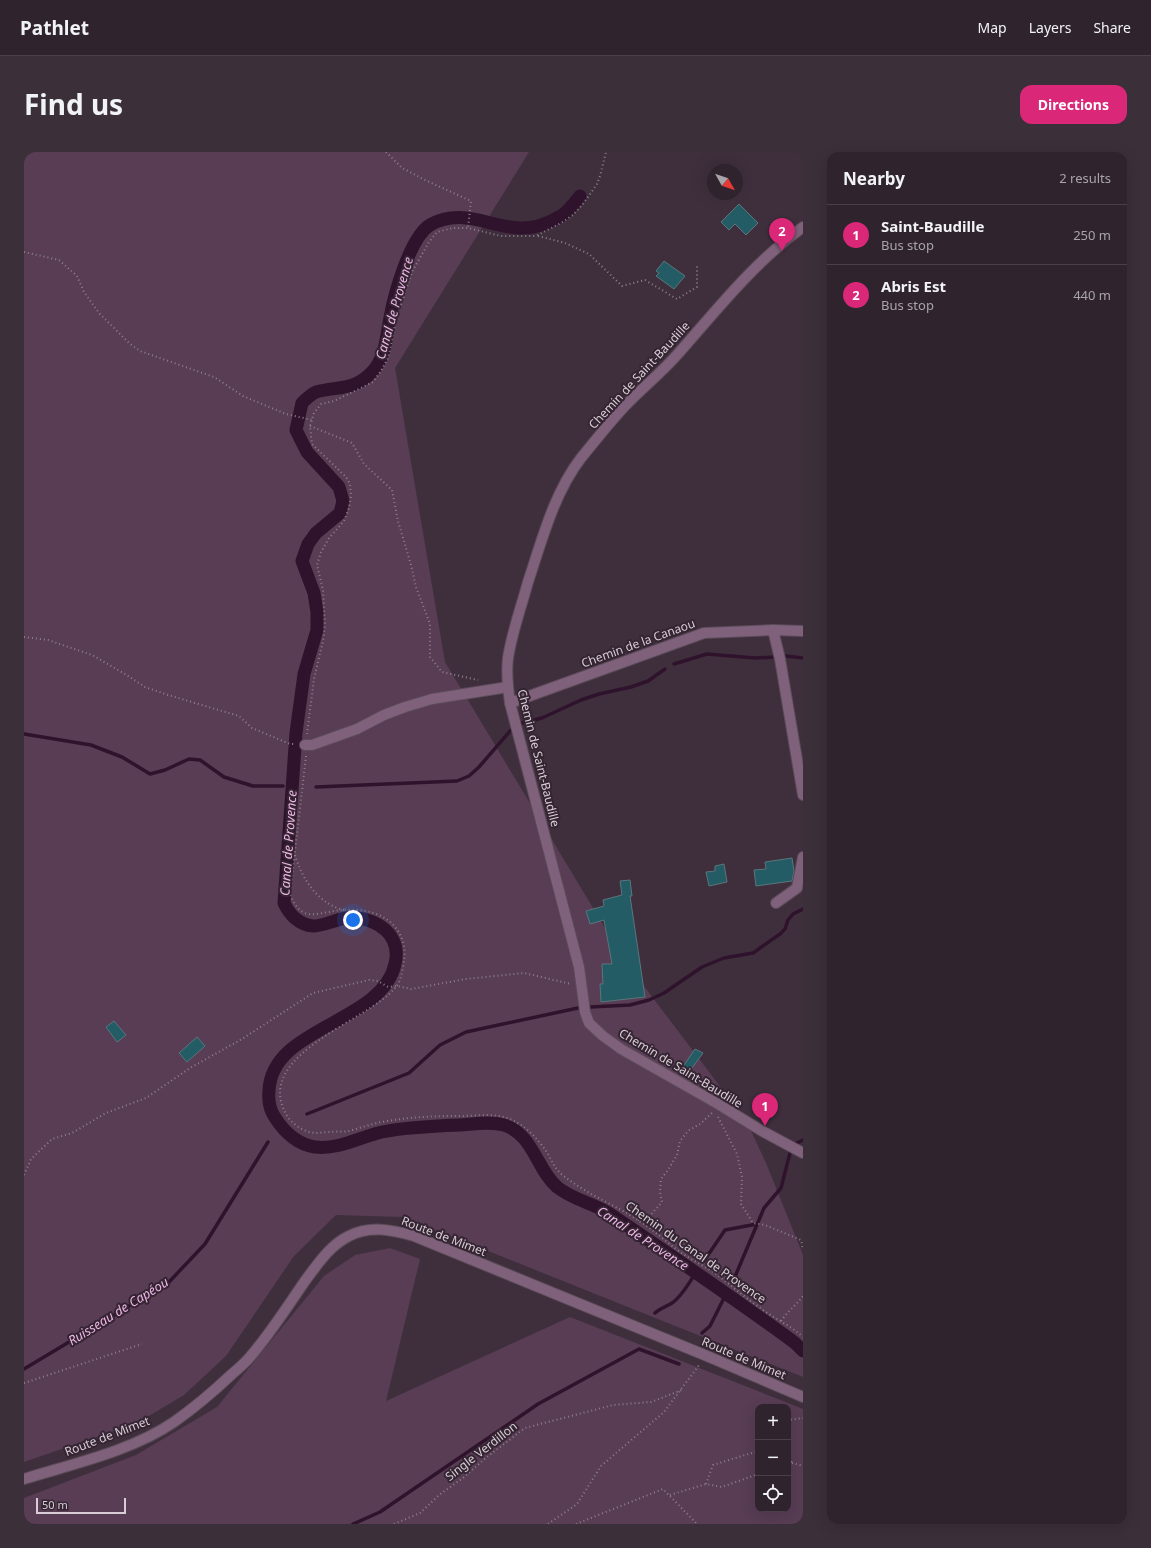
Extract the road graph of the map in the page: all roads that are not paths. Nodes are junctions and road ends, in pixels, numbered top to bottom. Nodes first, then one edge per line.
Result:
1 (803, 227) edge
2 (773, 630) junction
3 (803, 630) edge
4 (508, 687) junction
5 (510, 703) junction
6 (305, 745) road end
7 (803, 795) edge
8 (803, 857) edge
9 (776, 903) dead end
10 (803, 1153) edge
11 (803, 1397) edge
12 (24, 1479) edge

1 - 4 street, Chemin de Saint-Baudille
2 - 3 street, Chemin de la Canaou
2 - 5 street, Chemin de la Canaou
2 - 7 street
4 - 5 street, Chemin de Saint-Baudille
4 - 6 street
5 - 10 street, Chemin de Saint-Baudille
8 - 9 street
11 - 12 street, Route de Mimet

